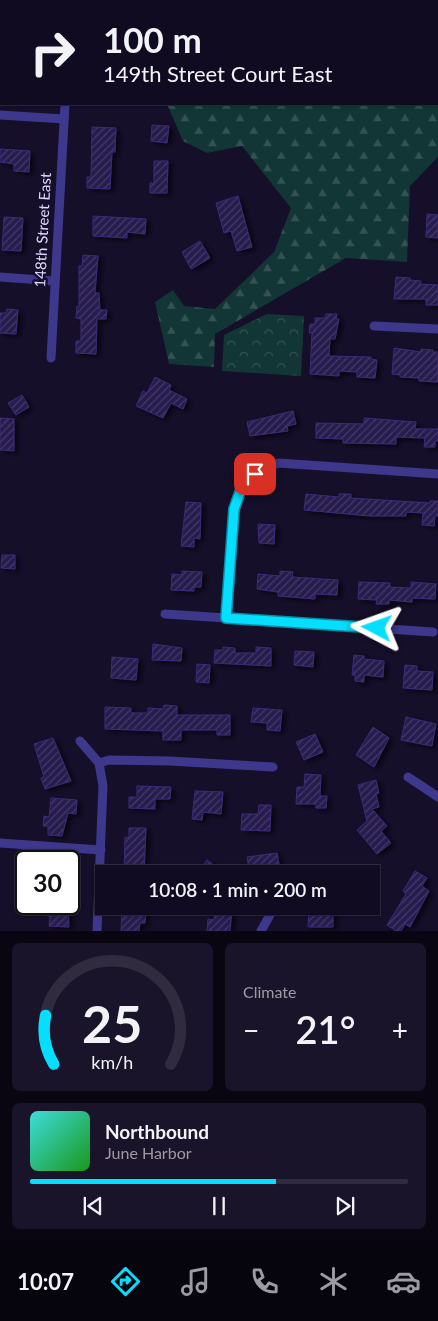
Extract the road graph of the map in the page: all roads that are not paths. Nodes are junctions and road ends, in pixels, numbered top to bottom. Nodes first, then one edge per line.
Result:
1 (65, 105) edge
2 (0, 115) edge
3 (64, 119) junction
4 (0, 277) edge
5 (54, 281) junction
6 (374, 326) dead end
7 (438, 329) edge
8 (51, 358) dead end
9 (438, 474) edge
10 (165, 614) dead end
11 (226, 618) junction
12 (433, 632) dead end
13 (80, 741) dead end
14 (99, 763) junction
15 (273, 767) dead end
16 (408, 777) dead end
17 (438, 796) edge
18 (0, 843) edge
19 (101, 850) junction
20 (270, 915) edge
21 (97, 931) edge
22 (261, 931) edge

1 - 3 street, 148th Street East
2 - 3 street
3 - 5 street, 148th Street East
4 - 5 street
5 - 8 street, 148th Street East
6 - 7 street
9 - 11 street
10 - 11 street
11 - 12 street
13 - 14 street
14 - 15 street
14 - 19 street
16 - 17 street
18 - 19 street
19 - 21 street
20 - 22 street

